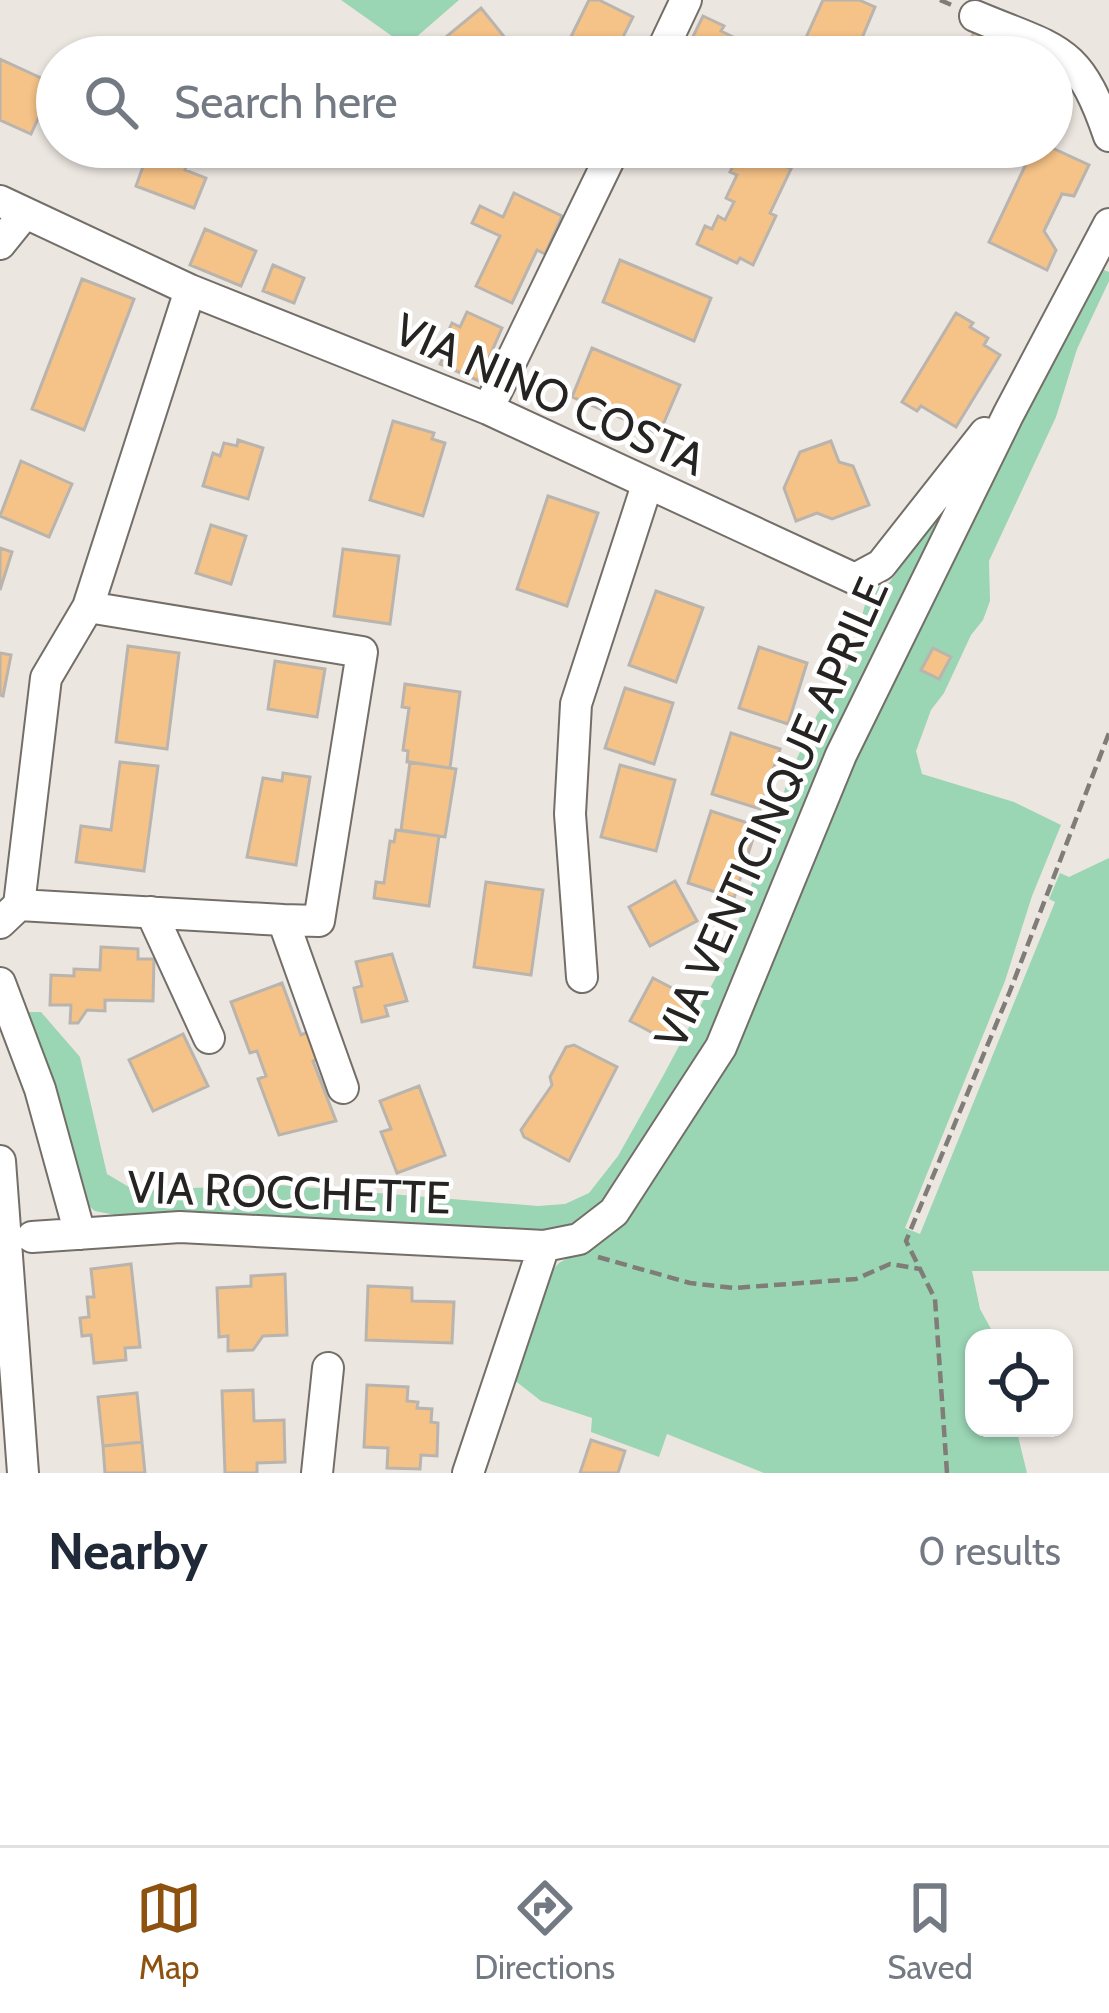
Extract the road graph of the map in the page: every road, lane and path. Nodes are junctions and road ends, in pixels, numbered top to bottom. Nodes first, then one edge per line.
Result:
1 (686, 0) edge
2 (975, 16) dead end
3 (669, 36) edge
4 (1022, 36) edge
5 (1073, 63) edge
6 (1109, 136) edge
7 (605, 168) edge
8 (13, 207) edge
9 (1109, 224) edge
10 (0, 244) edge
11 (190, 290) junction
12 (488, 410) junction
13 (1007, 415) junction
14 (647, 485) junction
15 (88, 607) junction
16 (1109, 733) edge
17 (151, 913) junction
18 (10, 914) edge
19 (283, 920) junction
20 (582, 977) dead end
21 (0, 983) edge
22 (209, 1038) dead end
23 (344, 1088) dead end
24 (0, 1161) edge
25 (80, 1234) junction
26 (32, 1237) dead end
27 (544, 1246) junction
28 (599, 1258) dead end
29 (920, 1269) junction
30 (328, 1368) dead end
31 (23, 1473) edge
32 (317, 1473) edge
33 (468, 1473) edge
34 (946, 1473) edge

1 - 3 street
2 - 4 street
5 - 6 street
7 - 12 street
8 - 10 street
8 - 11 street, VIA NINO COSTA
9 - 13 street, VIA VENTICINQUE APRILE
11 - 12 street, VIA NINO COSTA
11 - 15 street
12 - 14 street, VIA NINO COSTA
13 - 14 street, VIA NINO COSTA
13 - 27 street, VIA VENTICINQUE APRILE
14 - 20 street
15 - 18 street
15 - 19 street
16 - 29 path
17 - 18 street
17 - 19 street
17 - 22 street
19 - 23 street
21 - 25 street
24 - 31 street
25 - 26 street, VIA ROCCHETTE
25 - 27 street, VIA ROCCHETTE
27 - 33 street
28 - 29 path
29 - 34 path
30 - 32 street

